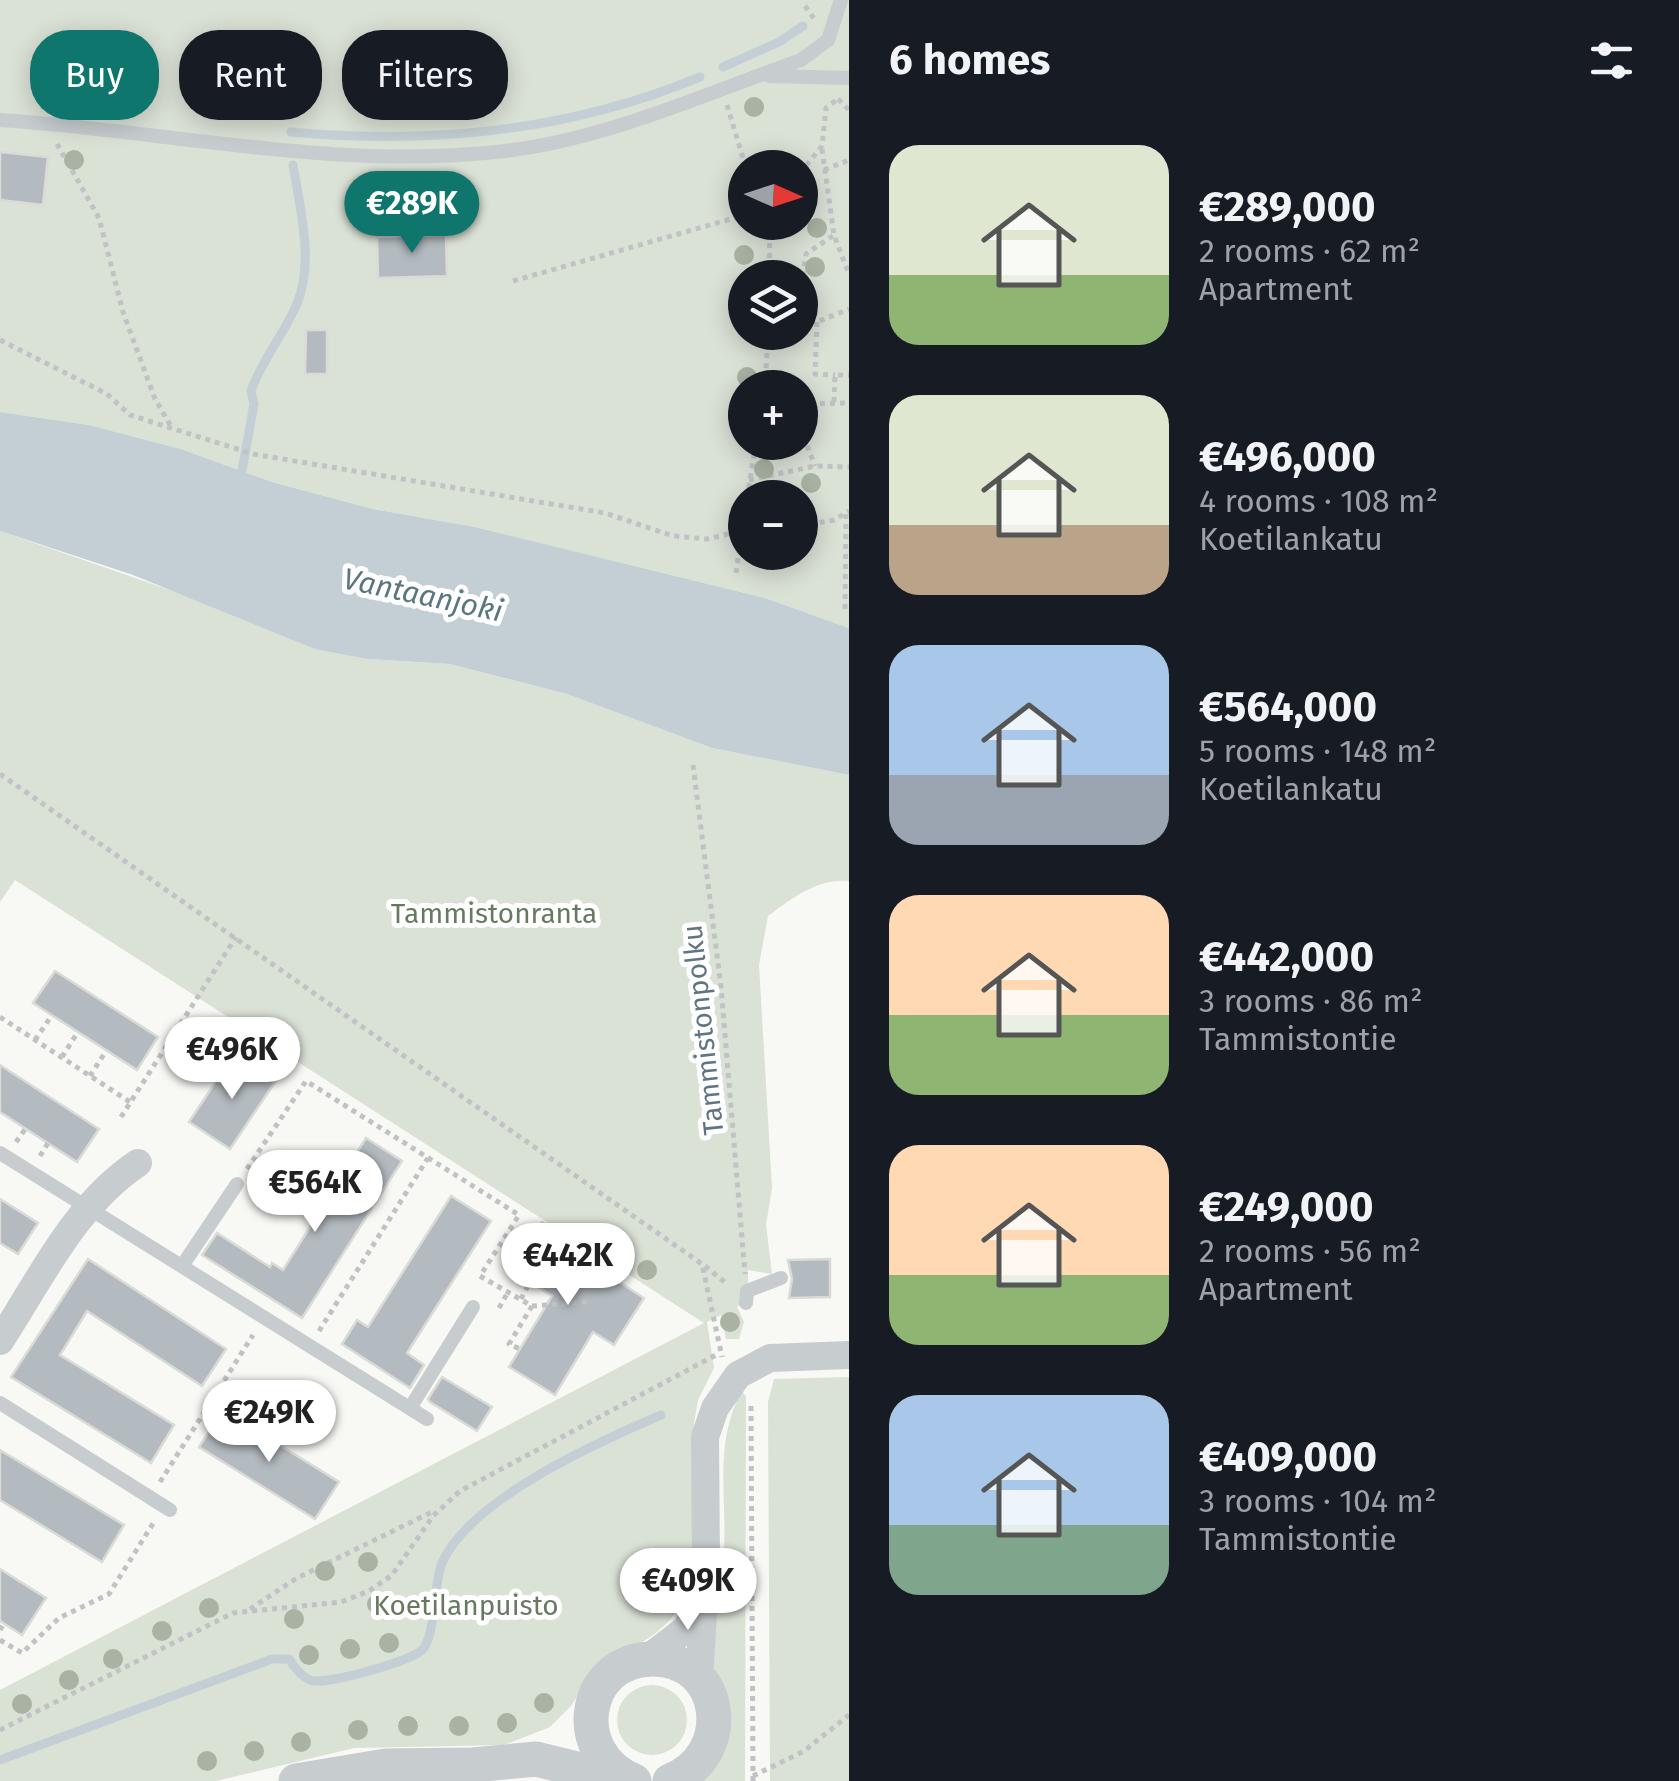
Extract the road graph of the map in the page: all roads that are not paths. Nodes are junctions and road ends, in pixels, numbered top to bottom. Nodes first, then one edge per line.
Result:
1 (841, 0) edge
2 (758, 75) junction
3 (846, 78) edge
4 (0, 120) edge
5 (0, 1153) edge
6 (138, 1163) dead end
7 (237, 1184) road end
8 (86, 1206) junction
9 (182, 1266) junction
10 (781, 1278) dead end
11 (746, 1297) road end
12 (474, 1306) dead end
13 (0, 1341) edge
14 (849, 1355) edge
15 (0, 1403) edge
16 (410, 1408) junction
17 (428, 1419) dead end
18 (167, 1508) road end
19 (702, 1600) junction
20 (647, 1659) junction
21 (699, 1680) junction
22 (591, 1713) junction
23 (536, 1759) junction
24 (685, 1776) edge
25 (624, 1777) edge
26 (296, 1781) edge

1 - 2 lane
2 - 3 lane
2 - 4 lane
5 - 8 lane
6 - 8 street
7 - 9 lane
8 - 9 lane
8 - 13 street
9 - 16 lane
10 - 11 lane
12 - 16 lane
14 - 19 street
15 - 18 lane
16 - 17 lane
19 - 20 street
19 - 21 street
20 - 21 street
20 - 22 street
21 - 24 street
22 - 23 street
22 - 25 street
23 - 25 street
23 - 26 street

